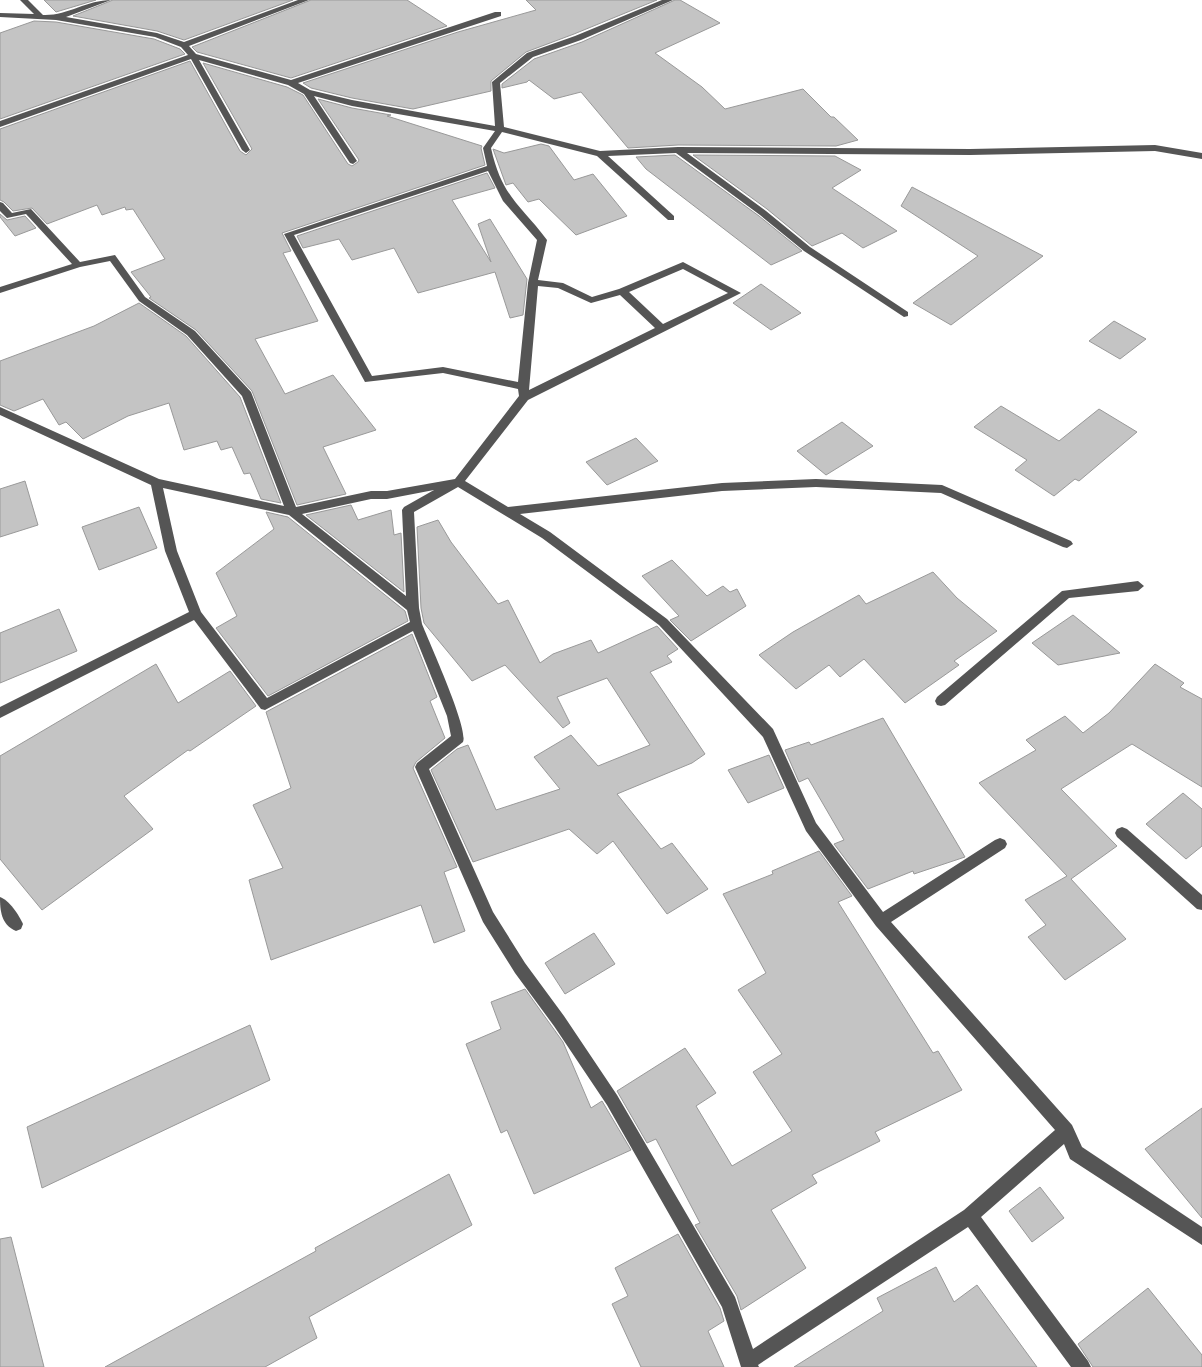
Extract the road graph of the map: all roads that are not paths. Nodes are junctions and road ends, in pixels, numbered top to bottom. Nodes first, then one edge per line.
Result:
1 (24, 0) edge
2 (107, 0) edge
3 (305, 0) edge
4 (669, 0) edge
5 (498, 14) dead end
6 (0, 15) edge
7 (41, 16) junction
8 (56, 18) junction
9 (184, 45) junction
10 (193, 56) junction
11 (290, 83) junction
12 (307, 92) junction
13 (0, 124) edge
14 (500, 129) junction
15 (246, 150) dead end
16 (678, 150) junction
17 (600, 154) junction
18 (1202, 156) edge
19 (352, 161) dead end
20 (491, 167) junction
21 (0, 205) edge
22 (671, 218) dead end
23 (78, 265) junction
24 (533, 283) junction
25 (0, 290) edge
26 (622, 291) junction
27 (904, 314) dead end
28 (662, 330) junction
29 (523, 392) junction
30 (0, 411) edge
31 (458, 482) junction
32 (156, 483) junction
33 (508, 511) junction
34 (292, 512) junction
35 (1068, 544) dead end
36 (1138, 586) dead end
37 (413, 608) junction
38 (196, 614) junction
39 (416, 624) junction
40 (940, 701) dead end
41 (0, 714) edge
42 (1122, 833) dead end
43 (1000, 844) dead end
44 (0, 903) edge
45 (1202, 904) edge
46 (882, 921) junction
47 (16, 924) dead end
48 (1066, 1131) junction
49 (970, 1216) junction
50 (1202, 1237) edge
51 (749, 1364) edge
52 (1082, 1367) edge

1 - 7 street
2 - 8 street
3 - 9 street
4 - 14 street
5 - 11 street
6 - 7 street
7 - 8 street
8 - 9 street
9 - 10 street
10 - 11 street
10 - 13 street
10 - 15 street
11 - 12 street
12 - 14 street
12 - 19 street
14 - 17 street
14 - 20 street
16 - 17 street
16 - 18 street
16 - 27 street
17 - 22 street
20 - 24 street
20 - 29 street
21 - 23 street
23 - 25 street
23 - 34 street
24 - 26 street
24 - 29 street
26 - 28 street
26 - 28 street
28 - 29 street
29 - 31 street
30 - 32 street
31 - 33 street
31 - 34 street
31 - 37 street
32 - 34 street
32 - 38 street
33 - 35 street
33 - 46 street
34 - 37 street
36 - 40 street
37 - 39 street
38 - 39 street
38 - 41 street
39 - 51 street
42 - 45 street
43 - 46 street
44 - 47 street
46 - 48 street
48 - 49 street
48 - 50 street
49 - 51 street
49 - 52 street

